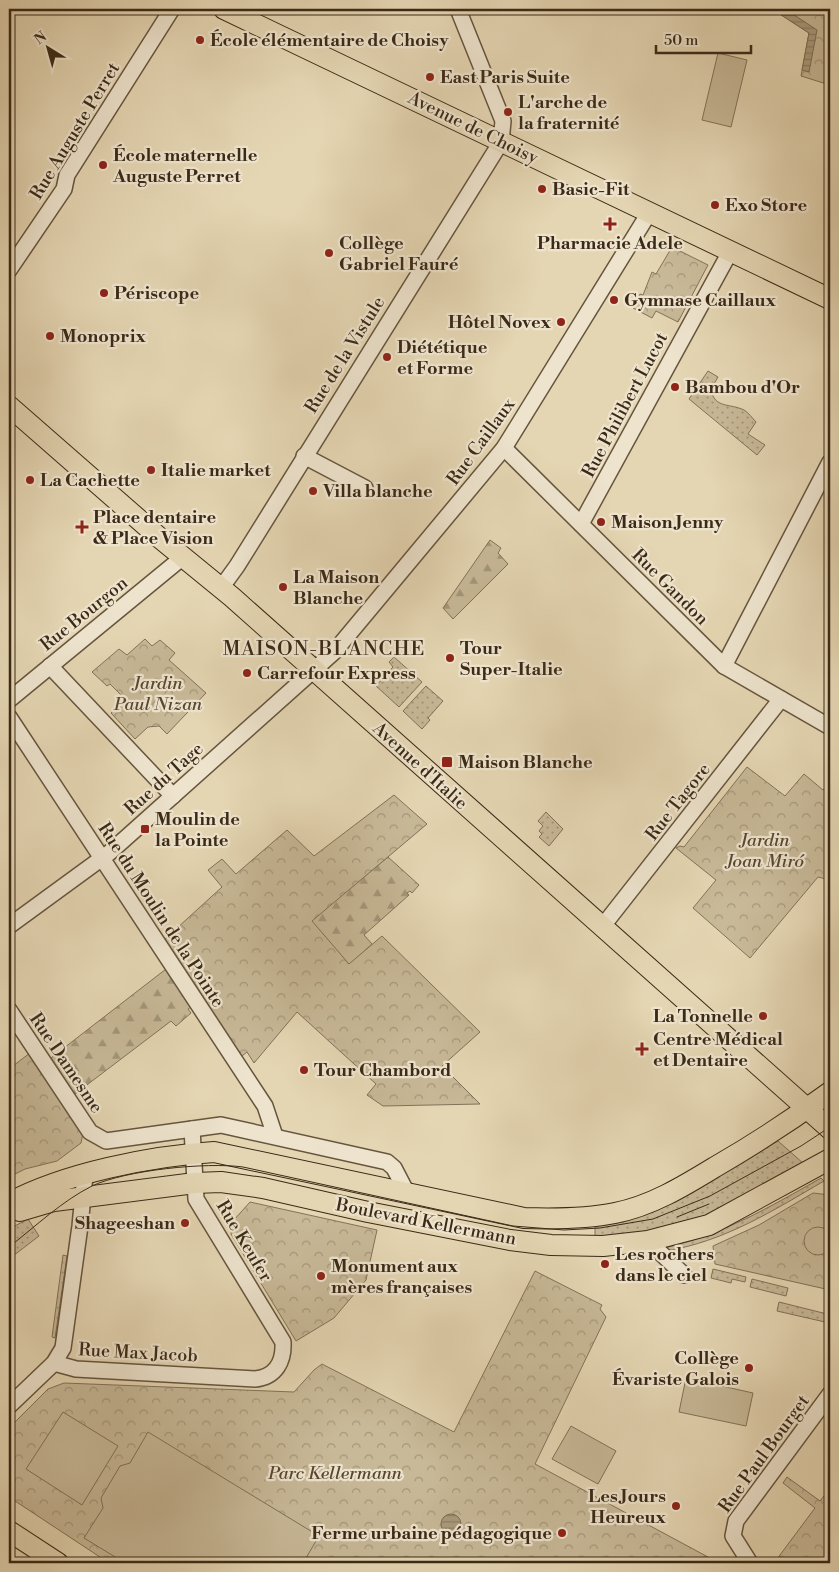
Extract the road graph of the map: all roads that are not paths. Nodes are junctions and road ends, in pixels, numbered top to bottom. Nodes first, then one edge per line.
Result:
1 (172, 9) edge
2 (224, 9) edge
3 (458, 9) edge
4 (501, 142) junction
5 (649, 213) junction
6 (730, 252) junction
7 (9, 270) edge
8 (830, 299) edge
9 (9, 406) edge
10 (504, 448) junction
11 (304, 456) junction
12 (830, 462) edge
13 (365, 488) dead end
14 (582, 524) junction
15 (184, 557) junction
16 (221, 588) junction
17 (50, 666) junction
18 (724, 666) junction
19 (314, 672) junction
20 (781, 699) junction
21 (9, 700) edge
22 (9, 717) edge
23 (830, 726) edge
24 (173, 796) junction
25 (102, 859) junction
26 (9, 926) edge
27 (602, 927) junction
28 (9, 1010) edge
29 (830, 1092) edge
30 (808, 1108) junction
31 (192, 1129) junction
32 (830, 1129) edge
33 (94, 1136) joint
34 (275, 1136) junction
35 (193, 1154) junction
36 (830, 1159) edge
37 (84, 1175) junction
38 (195, 1183) junction
39 (407, 1193) junction
40 (83, 1199) junction
41 (9, 1203) edge
42 (9, 1216) edge
43 (648, 1241) junction
44 (684, 1275) dead end
45 (54, 1363) junction
46 (279, 1366) joint
47 (830, 1394) edge
48 (9, 1406) edge
49 (9, 1531) edge
50 (58, 1563) edge
51 (750, 1563) edge

1 - 7 street, Rue Auguste Perret
2 - 4 main road, Avenue de Choisy
3 - 4 street
4 - 5 main road, Avenue de Choisy
4 - 11 street, Rue de la Vistule
5 - 6 main road, Avenue de Choisy
5 - 10 street, Rue Caillaux
6 - 8 main road, Avenue de Choisy
6 - 14 street, Rue Philibert Lucot
9 - 15 main road, Avenue d'Italie
10 - 14 street, Rue Gandon
10 - 19 street, Rue Caillaux
11 - 13 street
11 - 16 street, Rue de la Vistule
12 - 18 street
14 - 18 street, Rue Gandon
15 - 16 main road, Avenue d'Italie
15 - 17 street, Rue Bourgon
16 - 19 main road, Avenue d'Italie
17 - 21 street, Rue Bourgon
17 - 24 street
18 - 20 street, Rue Gandon
19 - 24 street, Rue du Tage
19 - 27 main road, Avenue d'Italie
20 - 23 street, Rue Gandon
20 - 27 street, Rue Tagore
22 - 25 street, Rue du Moulin de la Pointe
24 - 25 street, Rue du Tage
25 - 26 street, Rue du Tage
25 - 34 street, Rue du Moulin de la Pointe
27 - 30 main road, Avenue d'Italie
28 - 33 street, Rue Damesme
29 - 30 main road, Boulevard Kellermann
30 - 32 main road, Avenue d'Italie
30 - 39 main road, Boulevard Kellermann
31 - 33 street, Boulevard Kellermann
31 - 34 street, Boulevard Kellermann
31 - 35 street, Rue Keufer
34 - 39 street, Boulevard Kellermann
35 - 37 main road, Boulevard Kellermann
35 - 38 street, Rue Keufer
35 - 39 main road, Boulevard Kellermann
36 - 43 main road, Boulevard Kellermann
37 - 40 street
37 - 41 main road, Boulevard Kellermann
38 - 40 main road, Boulevard Kellermann
38 - 43 main road, Boulevard Kellermann
38 - 46 street, Rue Keufer
40 - 42 main road, Boulevard Kellermann
40 - 45 street
43 - 44 street
45 - 46 street, Rue Max Jacob
45 - 48 street, Rue Max Jacob
47 - 51 street, Rue Paul Bourget
49 - 50 main road

